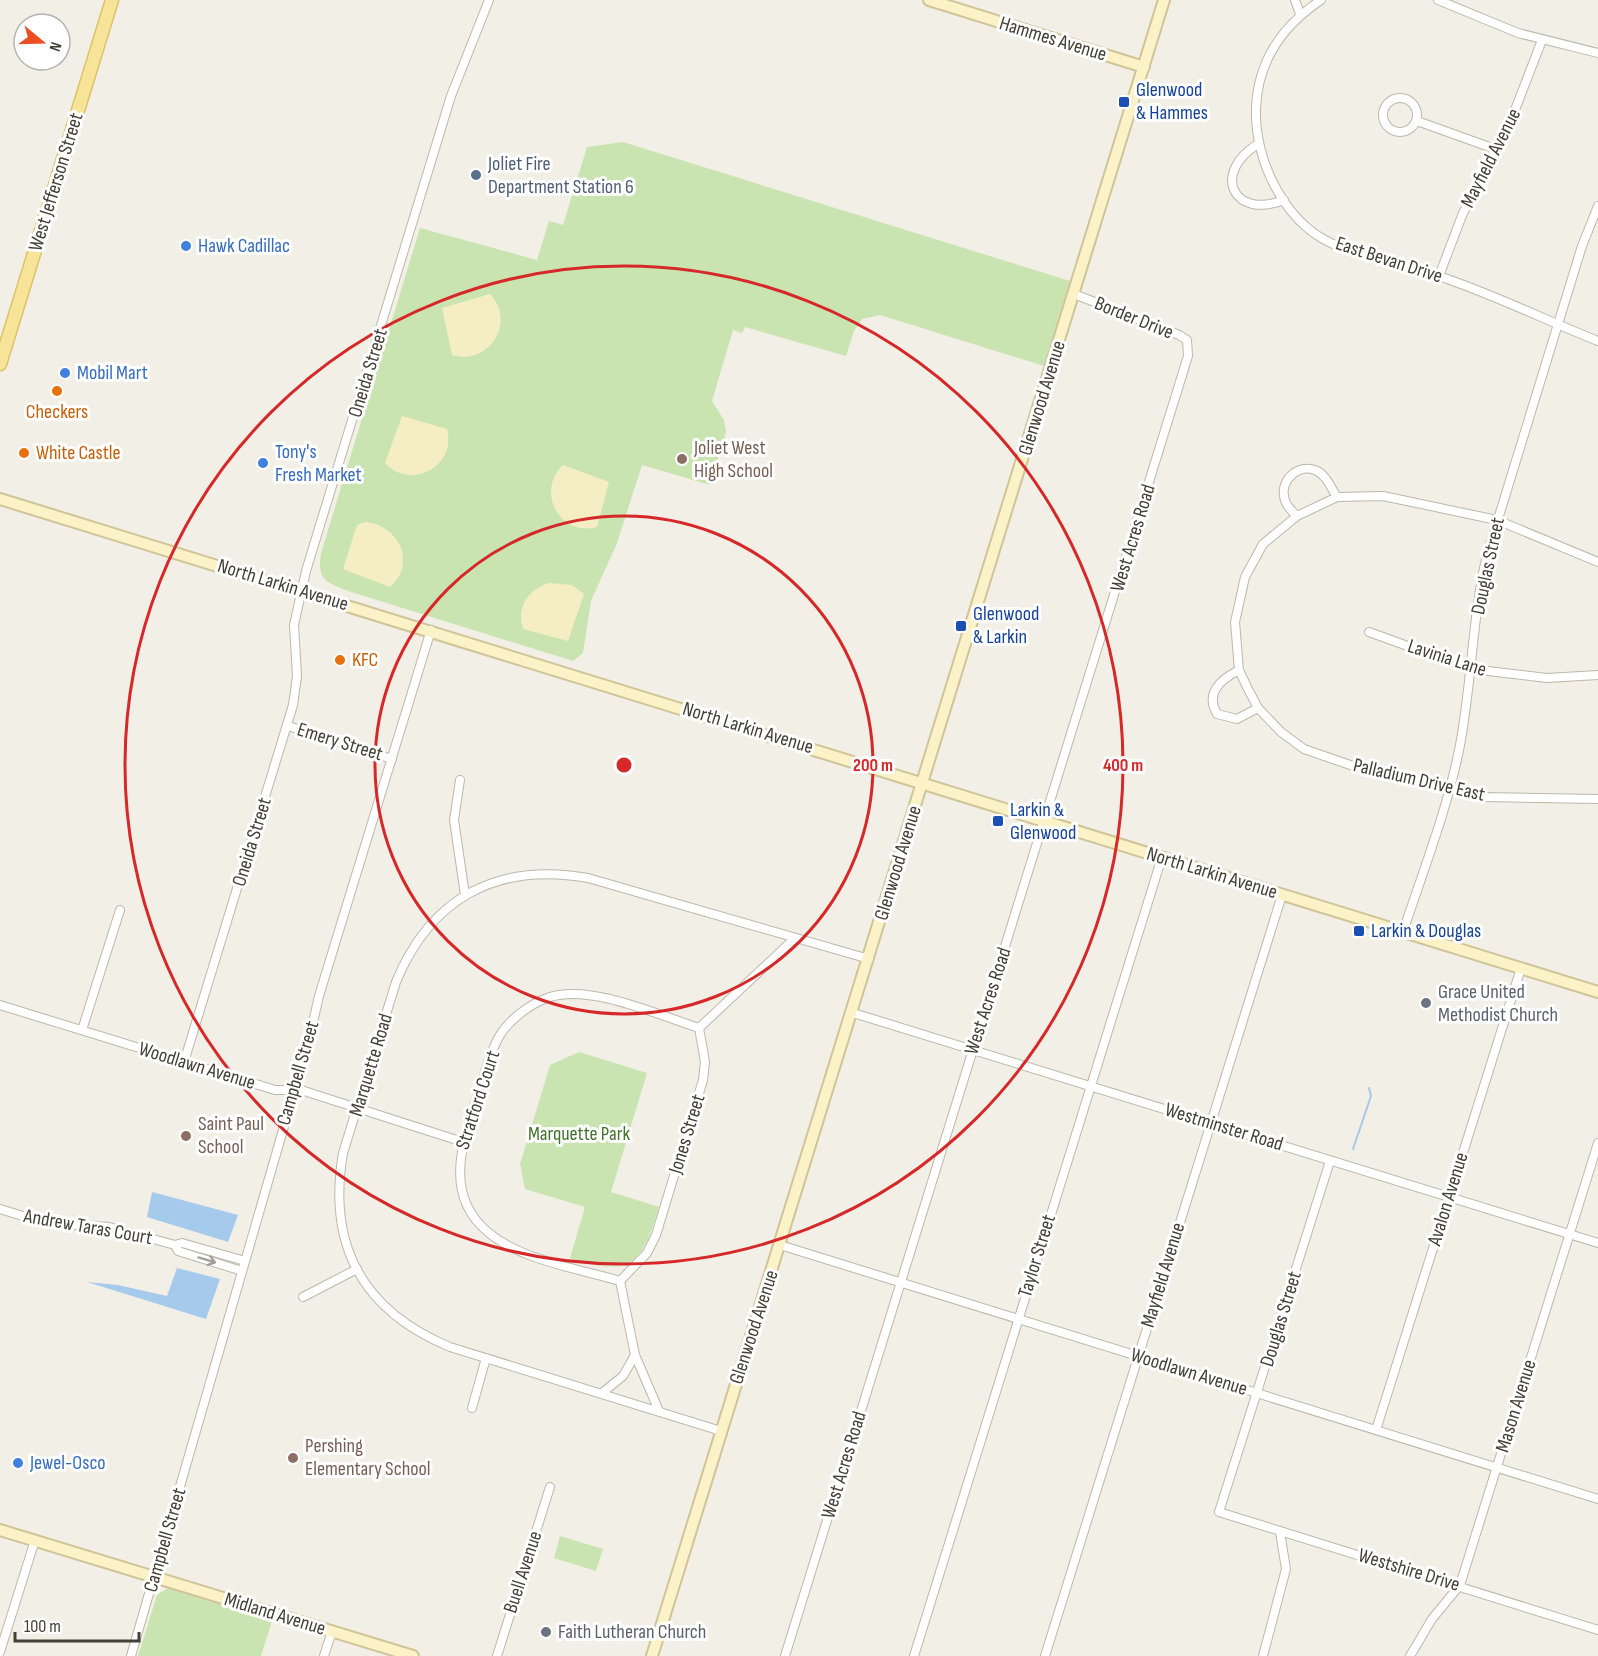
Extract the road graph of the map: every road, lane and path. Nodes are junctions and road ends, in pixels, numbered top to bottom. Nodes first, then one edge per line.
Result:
1 (112, 0) edge
2 (489, 0) edge
3 (929, 0) edge
4 (1164, 0) edge
5 (1295, 0) edge
6 (1321, 0) edge
7 (1438, 0) edge
8 (1300, 14) junction
9 (1542, 40) junction
10 (1598, 52) edge
11 (1144, 67) junction
12 (1417, 121) junction
13 (1258, 144) junction
14 (1495, 148) junction
15 (1284, 200) junction
16 (1598, 206) edge
17 (1439, 276) junction
18 (1074, 294) junction
19 (1558, 324) junction
20 (1598, 341) edge
21 (1190, 346) joint
22 (0, 364) edge
23 (1337, 496) junction
24 (0, 499) edge
25 (1297, 516) junction
26 (1497, 520) junction
27 (1598, 562) edge
28 (302, 590) junction
29 (431, 630) junction
30 (1369, 632) dead end
31 (1471, 669) junction
32 (1239, 670) junction
33 (1598, 675) edge
34 (1258, 708) junction
35 (288, 726) junction
36 (392, 759) junction
37 (460, 780) dead end
38 (923, 782) junction
39 (1449, 791) junction
40 (1598, 799) edge
41 (1046, 822) junction
42 (1162, 857) junction
43 (465, 895) junction
44 (1282, 895) junction
45 (120, 910) dead end
46 (1403, 932) junction
47 (794, 939) junction
48 (869, 959) junction
49 (1521, 968) junction
50 (1598, 992) edge
51 (0, 1005) edge
52 (850, 1012) junction
53 (699, 1028) junction
54 (82, 1030) junction
55 (972, 1049) junction
56 (184, 1062) junction
57 (1090, 1086) junction
58 (293, 1090) junction
59 (359, 1108) junction
60 (1210, 1122) junction
61 (463, 1142) junction
62 (1598, 1143) edge
63 (1330, 1161) junction
64 (1449, 1197) junction
65 (0, 1209) edge
66 (1569, 1234) junction
67 (1598, 1243) edge
68 (175, 1245) junction
69 (780, 1245) junction
70 (245, 1261) junction
71 (357, 1269) junction
72 (242, 1271) junction
73 (620, 1281) junction
74 (900, 1283) junction
75 (303, 1297) dead end
76 (1017, 1319) junction
77 (635, 1355) junction
78 (1137, 1356) junction
79 (486, 1358) junction
80 (602, 1393) junction
81 (1257, 1394) junction
82 (472, 1408) dead end
83 (659, 1411) junction
84 (1376, 1430) junction
85 (721, 1431) junction
86 (1497, 1468) junction
87 (550, 1487) dead end
88 (1598, 1500) edge
89 (1219, 1512) joint
90 (0, 1530) edge
91 (1280, 1532) junction
92 (35, 1540) junction
93 (155, 1577) junction
94 (1460, 1585) junction
95 (1598, 1630) edge
96 (332, 1631) junction
97 (0, 1652) edge
98 (131, 1656) edge
99 (324, 1656) edge
100 (413, 1656) edge
101 (497, 1656) edge
102 (652, 1656) edge
103 (785, 1656) edge
104 (914, 1656) edge
105 (1045, 1656) edge
106 (1263, 1656) edge
107 (1410, 1656) edge

1 - 22 main road, West Jefferson Street
2 - 28 street, Oneida Street
3 - 11 main road, Hammes Avenue
4 - 11 main road, Glenwood Avenue
5 - 8 street
6 - 8 street, East Bevan Drive
7 - 9 street
8 - 13 street, East Bevan Drive
9 - 10 street
9 - 14 street, Mayfield Avenue
11 - 18 main road, Glenwood Avenue
12 - 12 street
12 - 14 street
13 - 15 street, East Bevan Drive
13 - 15 street
14 - 17 street, Mayfield Avenue
15 - 17 street, East Bevan Drive
16 - 19 street, Douglas Street
17 - 19 street, East Bevan Drive
18 - 21 street, Border Drive
18 - 38 main road, Glenwood Avenue
19 - 20 street, East Bevan Drive
19 - 26 street, Douglas Street
21 - 41 street, West Acres Road
23 - 25 street
23 - 25 street
23 - 26 street
24 - 28 main road, North Larkin Avenue
25 - 32 street, Palladium Drive East
26 - 27 street
26 - 31 street, Douglas Street
28 - 29 main road, North Larkin Avenue
28 - 35 street, Oneida Street
29 - 36 street, Campbell Street
29 - 38 main road, North Larkin Avenue
30 - 31 street, Lavinia Lane
31 - 33 street, Lavinia Lane
31 - 39 street, Douglas Street
32 - 34 street, Palladium Drive East
32 - 34 street
34 - 39 street, Palladium Drive East
35 - 36 street, Emery Street
35 - 56 street, Oneida Street
36 - 58 street, Campbell Street
37 - 43 street
38 - 41 main road, North Larkin Avenue
38 - 48 main road, Glenwood Avenue
39 - 40 street, Palladium Drive East
39 - 46 street, Douglas Street
41 - 42 main road, North Larkin Avenue
41 - 55 street, West Acres Road
42 - 44 main road, North Larkin Avenue
42 - 57 street, Taylor Street
43 - 47 street, Marquette Road
43 - 59 street, Marquette Road
44 - 46 main road, North Larkin Avenue
44 - 60 street, Mayfield Avenue
45 - 54 street
46 - 49 main road, North Larkin Avenue
47 - 48 street, Marquette Road
47 - 53 street
48 - 52 main road, Glenwood Avenue
49 - 50 main road, North Larkin Avenue
49 - 64 street, Avalon Avenue
51 - 54 street, Woodlawn Avenue
52 - 55 street, Westminster Road
52 - 69 main road, Glenwood Avenue
53 - 61 street, Stratford Court
53 - 73 street, Jones Street
54 - 56 street, Woodlawn Avenue
55 - 57 street, Westminster Road
55 - 74 street, West Acres Road
56 - 58 street, Woodlawn Avenue
57 - 60 street, Westminster Road
57 - 76 street, Taylor Street
58 - 59 street, Woodlawn Avenue
58 - 70 street, Campbell Street
59 - 61 street, Woodlawn Avenue
59 - 71 street, Marquette Road
60 - 63 street, Westminster Road
60 - 78 street, Mayfield Avenue
61 - 73 street, Stratford Court
62 - 66 street, Mason Avenue
63 - 64 street, Westminster Road
63 - 81 street, Douglas Street
64 - 66 street, Westminster Road
64 - 84 street, Avalon Avenue
65 - 68 street, Andrew Taras Court
66 - 67 street, Westminster Road
66 - 86 street, Mason Avenue
68 - 70 street, Andrew Taras Court
68 -> 72 street, Andrew Taras Court
69 - 74 street, Woodlawn Avenue
69 - 85 main road, Glenwood Avenue
70 - 72 street, Campbell Street
71 - 75 street
71 - 79 street, Marquette Road
72 - 93 street, Campbell Street
73 - 77 street
74 - 76 street, Woodlawn Avenue
74 - 103 street, West Acres Road
76 - 78 street, Woodlawn Avenue
76 - 104 street, Taylor Street
77 - 80 street
77 - 83 street
78 - 81 street, Woodlawn Avenue
78 - 105 street, Mayfield Avenue
79 - 80 street, Marquette Road
79 - 82 street
80 - 83 street, Marquette Road
81 - 84 street, Woodlawn Avenue
81 - 89 street, Douglas Street
83 - 85 street, Marquette Road
84 - 86 street, Woodlawn Avenue
85 - 102 main road, Glenwood Avenue
86 - 88 street, Woodlawn Avenue
86 - 94 street, Mason Avenue
87 - 101 street, Buell Avenue
89 - 91 street, Westshire Drive
90 - 92 main road, Midland Avenue
91 - 94 street, Westshire Drive
91 - 106 street
92 - 93 main road, Midland Avenue
92 - 97 street
93 - 96 main road, Midland Avenue
93 - 98 street, Campbell Street
94 - 95 street, Westshire Drive
94 - 107 street, Mason Avenue
96 - 99 street
96 - 100 main road, Midland Avenue

